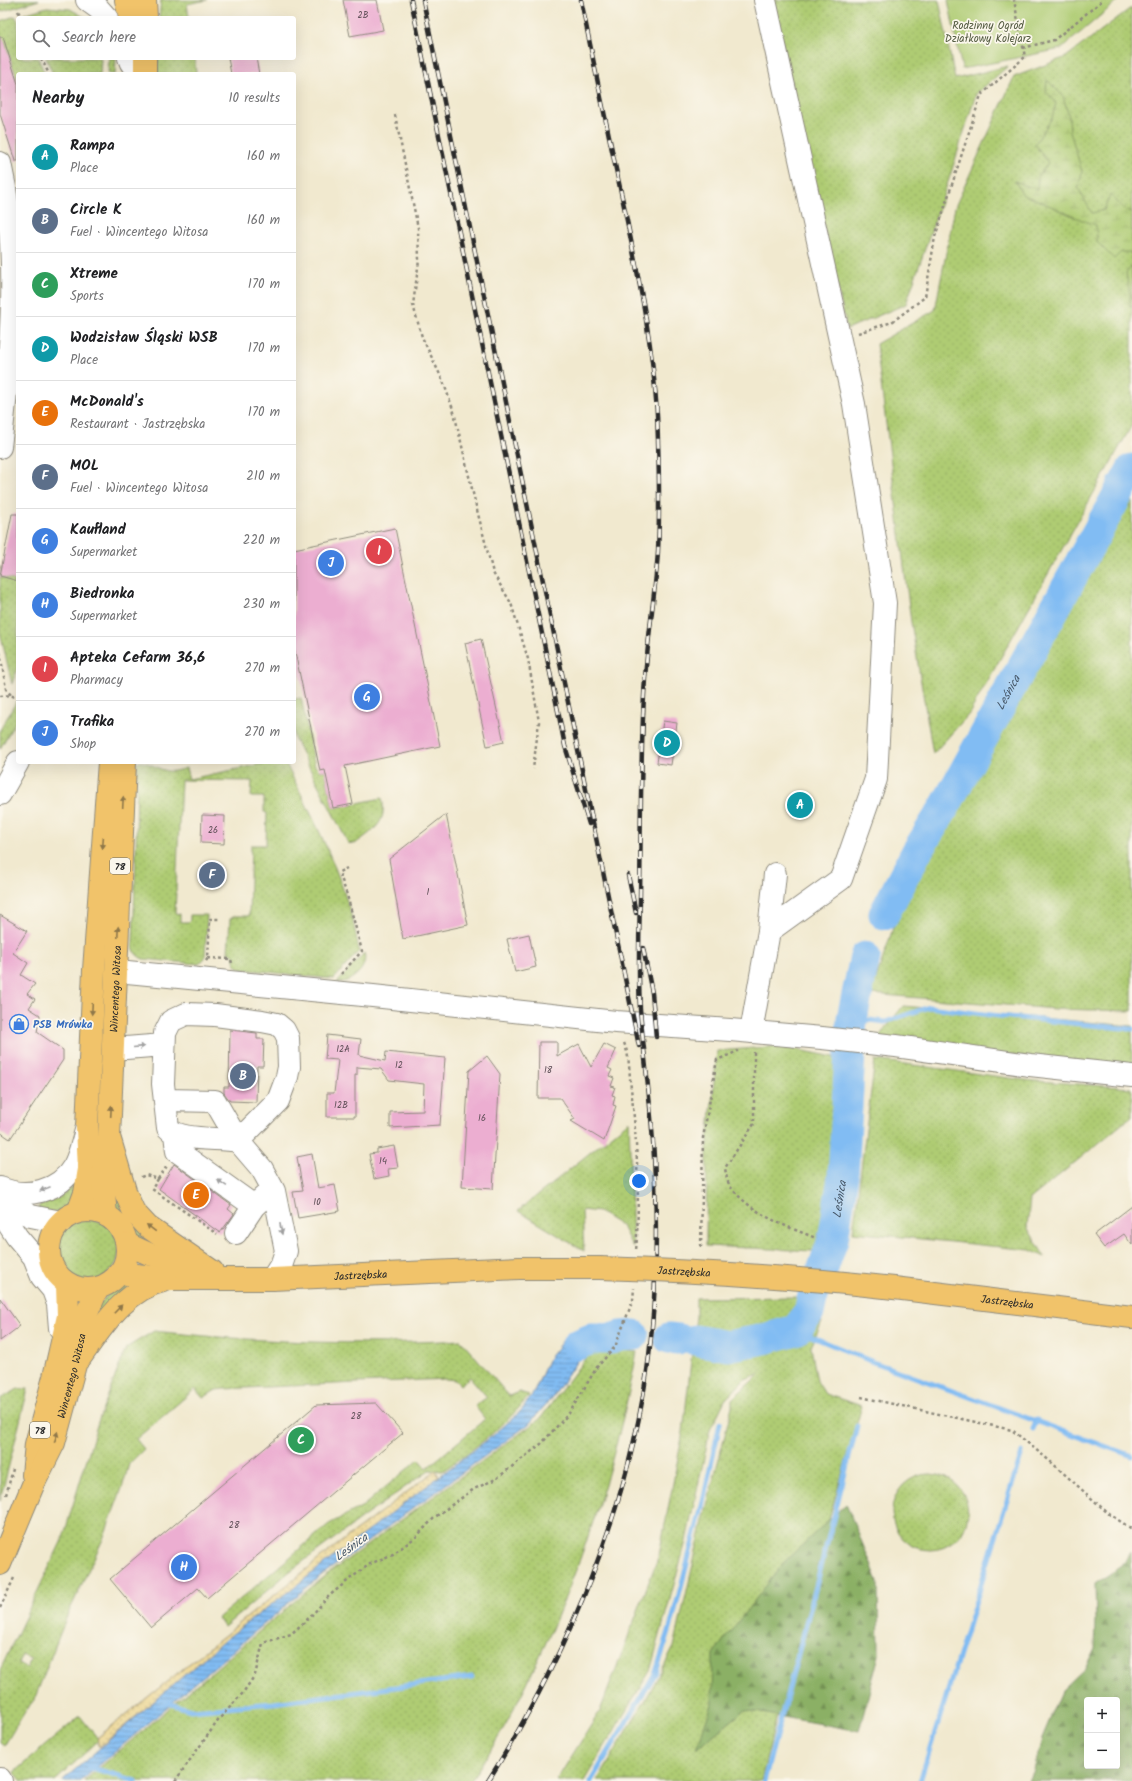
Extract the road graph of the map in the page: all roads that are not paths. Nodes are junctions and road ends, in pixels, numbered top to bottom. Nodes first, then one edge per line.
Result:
1 (87, 0) edge
2 (126, 0) edge
3 (145, 0) edge
4 (765, 0) edge
5 (105, 16) edge
6 (130, 16) edge
7 (146, 16) edge
8 (0, 163) edge
9 (5, 228) edge
10 (0, 447) edge
11 (17, 764) edge
12 (108, 764) edge
13 (125, 764) edge
14 (0, 794) edge
15 (775, 874) dead end
16 (769, 931) junction
17 (117, 971) junction
18 (216, 982) junction
19 (215, 1015) junction
20 (752, 1037) junction
21 (164, 1045) junction
22 (114, 1048) junction
23 (1132, 1076) edge
24 (166, 1100) junction
25 (87, 1127) junction
26 (175, 1134) junction
27 (110, 1138) junction
28 (238, 1140) junction
29 (0, 1188) edge
30 (274, 1191) junction
31 (0, 1201) edge
32 (254, 1206) junction
33 (0, 1211) edge
34 (106, 1215) junction
35 (69, 1217) junction
36 (236, 1233) road end
37 (127, 1244) junction
38 (48, 1254) junction
39 (212, 1271) junction
40 (119, 1274) junction
41 (235, 1278) junction
42 (171, 1279) junction
43 (272, 1279) junction
44 (67, 1284) junction
45 (98, 1288) junction
46 (1132, 1317) edge
47 (62, 1345) junction
48 (75, 1366) junction
49 (33, 1485) junction
50 (8, 1568) edge

1 - 5 street
2 - 6 main road
3 - 7 main road
4 - 16 street
8 - 9 street
9 - 10 street
11 - 14 street
12 -> 25 main road, Wincentego Witosa / 78
17 -> 13 main road, Wincentego Witosa / 78
15 - 16 street
16 - 20 street
17 - 18 street
17 - 22 main road, Wincentego Witosa / 78
18 - 19 street
18 - 20 street
19 - 21 street
19 - 28 street
20 - 23 street
22 -> 21 street
21 - 24 street
27 -> 22 main road, Wincentego Witosa / 78
24 - 26 street
24 - 28 street
25 -> 29 street
25 - 35 main road, Wincentego Witosa / 78
26 - 28 street
32 -> 26 street
27 - 34 main road, Wincentego Witosa / 78
39 -> 27 main road
28 - 30 street
30 - 32 street
30 -> 43 street
31 - 35 street
32 - 36 street
33 - 38 street
33 - 47 street
34 - 35 main road
34 - 37 main road
35 - 38 main road, 78
37 - 39 main road, Jastrzębska
37 - 40 main road
38 - 44 main road
39 - 41 main road, Jastrzębska
40 - 42 main road, Jastrzębska
40 - 45 main road
41 - 42 main road, Jastrzębska
41 - 43 main road, Jastrzębska
48 -> 42 main road
43 - 46 main road, Jastrzębska, bridge
44 - 45 main road
44 - 47 main road, Wincentego Witosa / 78
45 - 48 main road, Wincentego Witosa / 78
47 - 49 main road, Wincentego Witosa / 78
49 -> 48 main road, Wincentego Witosa / 78
49 - 50 main road, Wincentego Witosa / 78

